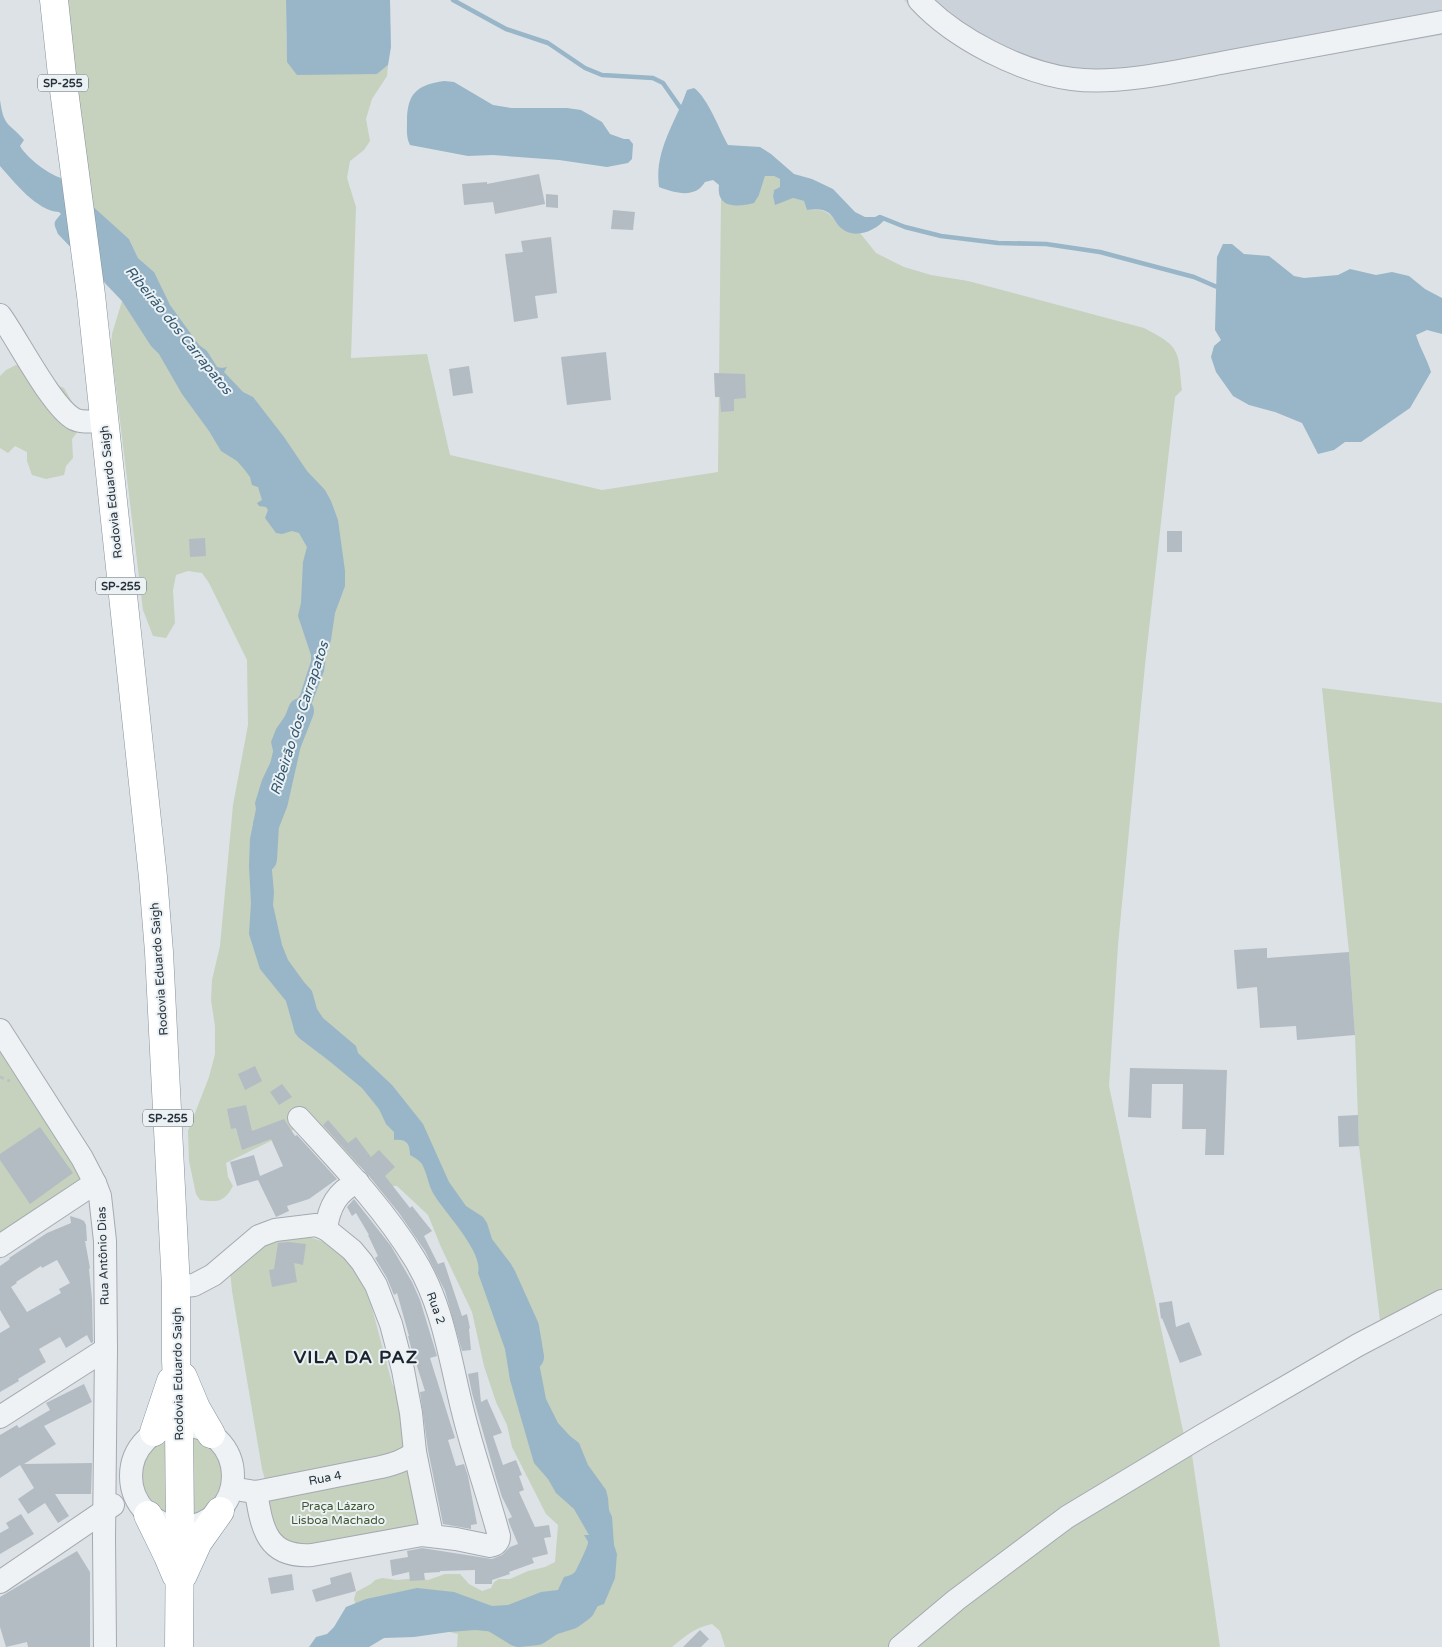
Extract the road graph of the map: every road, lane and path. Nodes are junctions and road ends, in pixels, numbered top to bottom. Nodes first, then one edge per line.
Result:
1 (54, 0) edge
2 (919, 0) edge
3 (1442, 22) edge
4 (0, 314) edge
5 (104, 421) junction
6 (0, 1030) edge
7 (299, 1118) dead end
8 (358, 1182) junction
9 (95, 1183) junction
10 (326, 1229) junction
11 (0, 1246) edge
12 (176, 1287) junction
13 (1442, 1301) edge
14 (106, 1349) junction
15 (176, 1360) junction
16 (0, 1418) edge
17 (105, 1423) junction
18 (158, 1434) junction
19 (211, 1434) junction
20 (415, 1452) junction
21 (132, 1492) junction
22 (256, 1492) junction
23 (226, 1500) junction
24 (104, 1511) junction
25 (148, 1515) junction
26 (180, 1528) junction
27 (432, 1535) junction
28 (0, 1582) edge
29 (179, 1584) junction
30 (106, 1647) edge
31 (179, 1647) edge
32 (900, 1647) edge

1 - 5 highway, Rodovia Eduardo Saigh / SP-255
2 - 3 street
4 - 5 street
5 - 12 highway, Rodovia Eduardo Saigh / SP-255
6 - 9 street, Rua Antônio Dias
7 - 8 street, Rua 2
8 - 10 street
8 - 27 street, Rua 2
9 - 11 street
9 - 14 street, Rua Antônio Dias
10 - 12 street
10 - 20 street
12 - 15 highway, Rodovia Eduardo Saigh / SP-255
13 - 32 street
14 - 16 street
14 - 17 street, Rua Antônio Dias
15 - 18 highway, Rodovia Eduardo Saigh
15 - 19 highway
17 - 18 street
17 - 24 street, Rua Antônio Dias
18 - 19 street
18 - 21 street
18 - 26 highway, Rodovia Eduardo Saigh
19 - 23 street
20 - 22 street, Rua 4
20 - 27 street
21 - 24 street
21 - 25 street
22 - 23 street, Rua 4
22 - 27 street
23 - 26 street
23 - 29 highway
24 - 28 street
24 - 30 street, Rua Antônio Dias
25 - 26 street
25 - 29 highway
26 - 29 highway, Rodovia Eduardo Saigh
29 - 31 highway, Rodovia Eduardo Saigh

